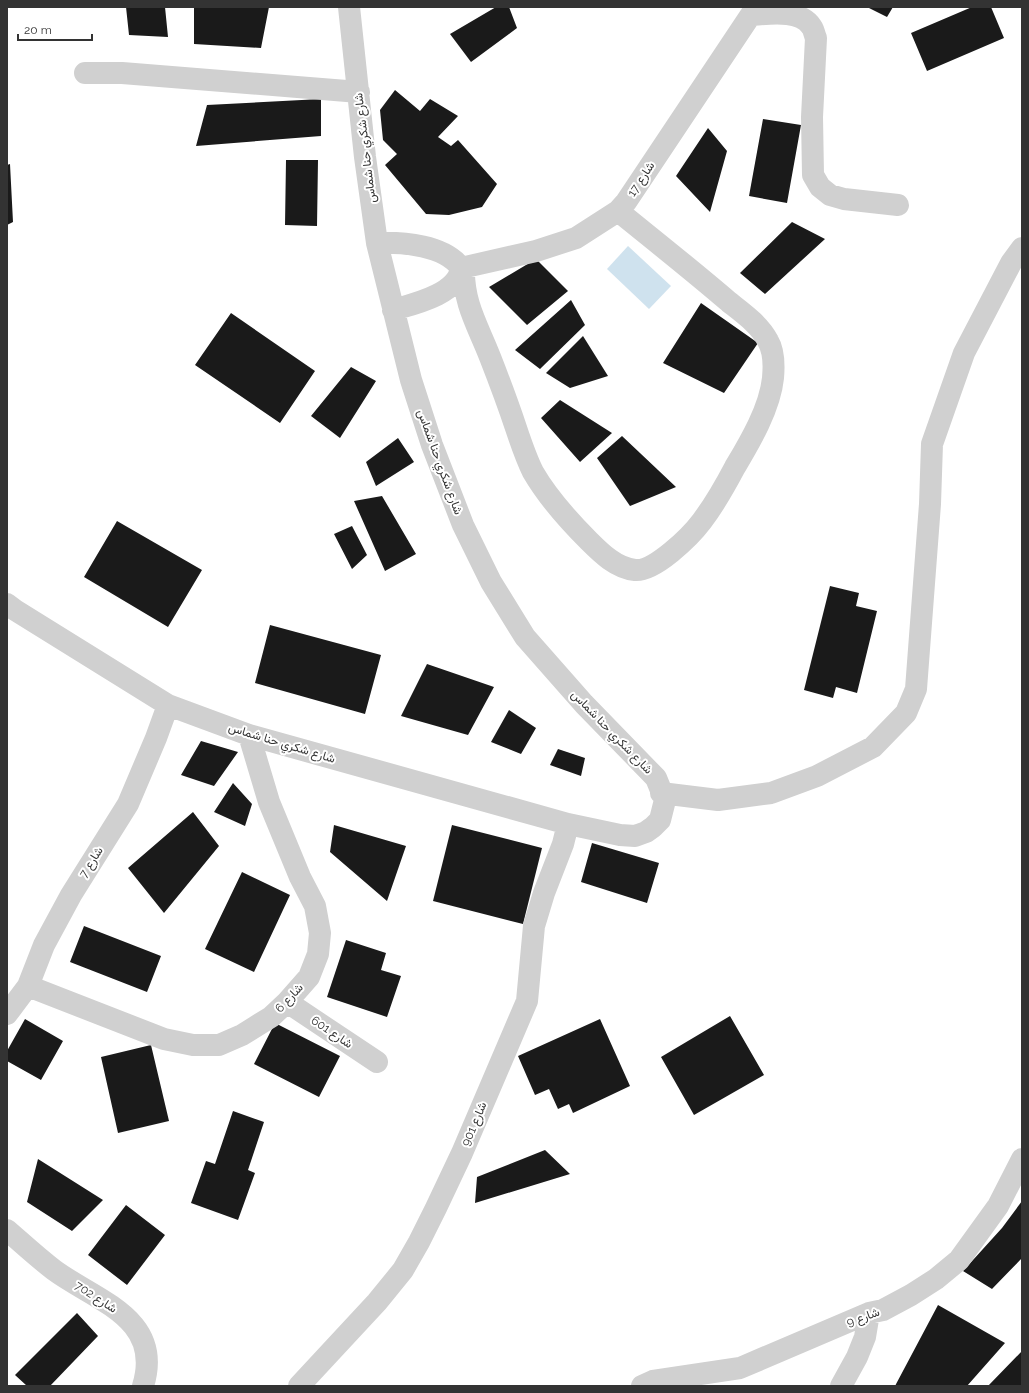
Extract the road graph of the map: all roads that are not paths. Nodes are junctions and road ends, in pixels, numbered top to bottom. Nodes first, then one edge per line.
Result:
1 (349, 7) edge
2 (753, 11) edge
3 (85, 73) dead end
4 (359, 92) junction
5 (898, 205) dead end
6 (618, 211) junction
7 (377, 243) junction
8 (1022, 248) edge
9 (463, 268) junction
10 (393, 310) junction
11 (7, 604) edge
12 (168, 705) junction
13 (249, 735) junction
14 (662, 792) junction
15 (568, 824) junction
16 (28, 986) junction
17 (288, 1002) junction
18 (7, 1014) edge
19 (377, 1062) dead end
20 (1022, 1159) edge
21 (7, 1230) edge
22 (869, 1314) junction
23 (143, 1386) edge
24 (299, 1386) edge
25 (642, 1386) edge
26 (841, 1386) edge

1 - 4 street, شارع شكري حنا شماس
2 - 5 street
2 - 6 street, شارع 17
3 - 4 street
4 - 7 street, شارع شكري حنا شماس
6 - 9 street, شارع 17
6 - 9 street
7 - 9 street
7 - 10 street, شارع شكري حنا شماس
8 - 14 street
9 - 10 street
10 - 14 street, شارع شكري حنا شماس
11 - 12 street, شارع شكري حنا شماس
12 - 13 street, شارع شكري حنا شماس
12 - 16 street, شارع 7
13 - 15 street, شارع شكري حنا شماس
13 - 17 street, شارع 6
14 - 15 street, شارع شكري حنا شماس
15 - 24 street, شارع 901
16 - 17 street, شارع 6
16 - 18 street, شارع 7
17 - 19 street, شارع 601
20 - 22 street, شارع 9
21 - 23 street, شارع 702
22 - 25 street, شارع 9
22 - 26 street

